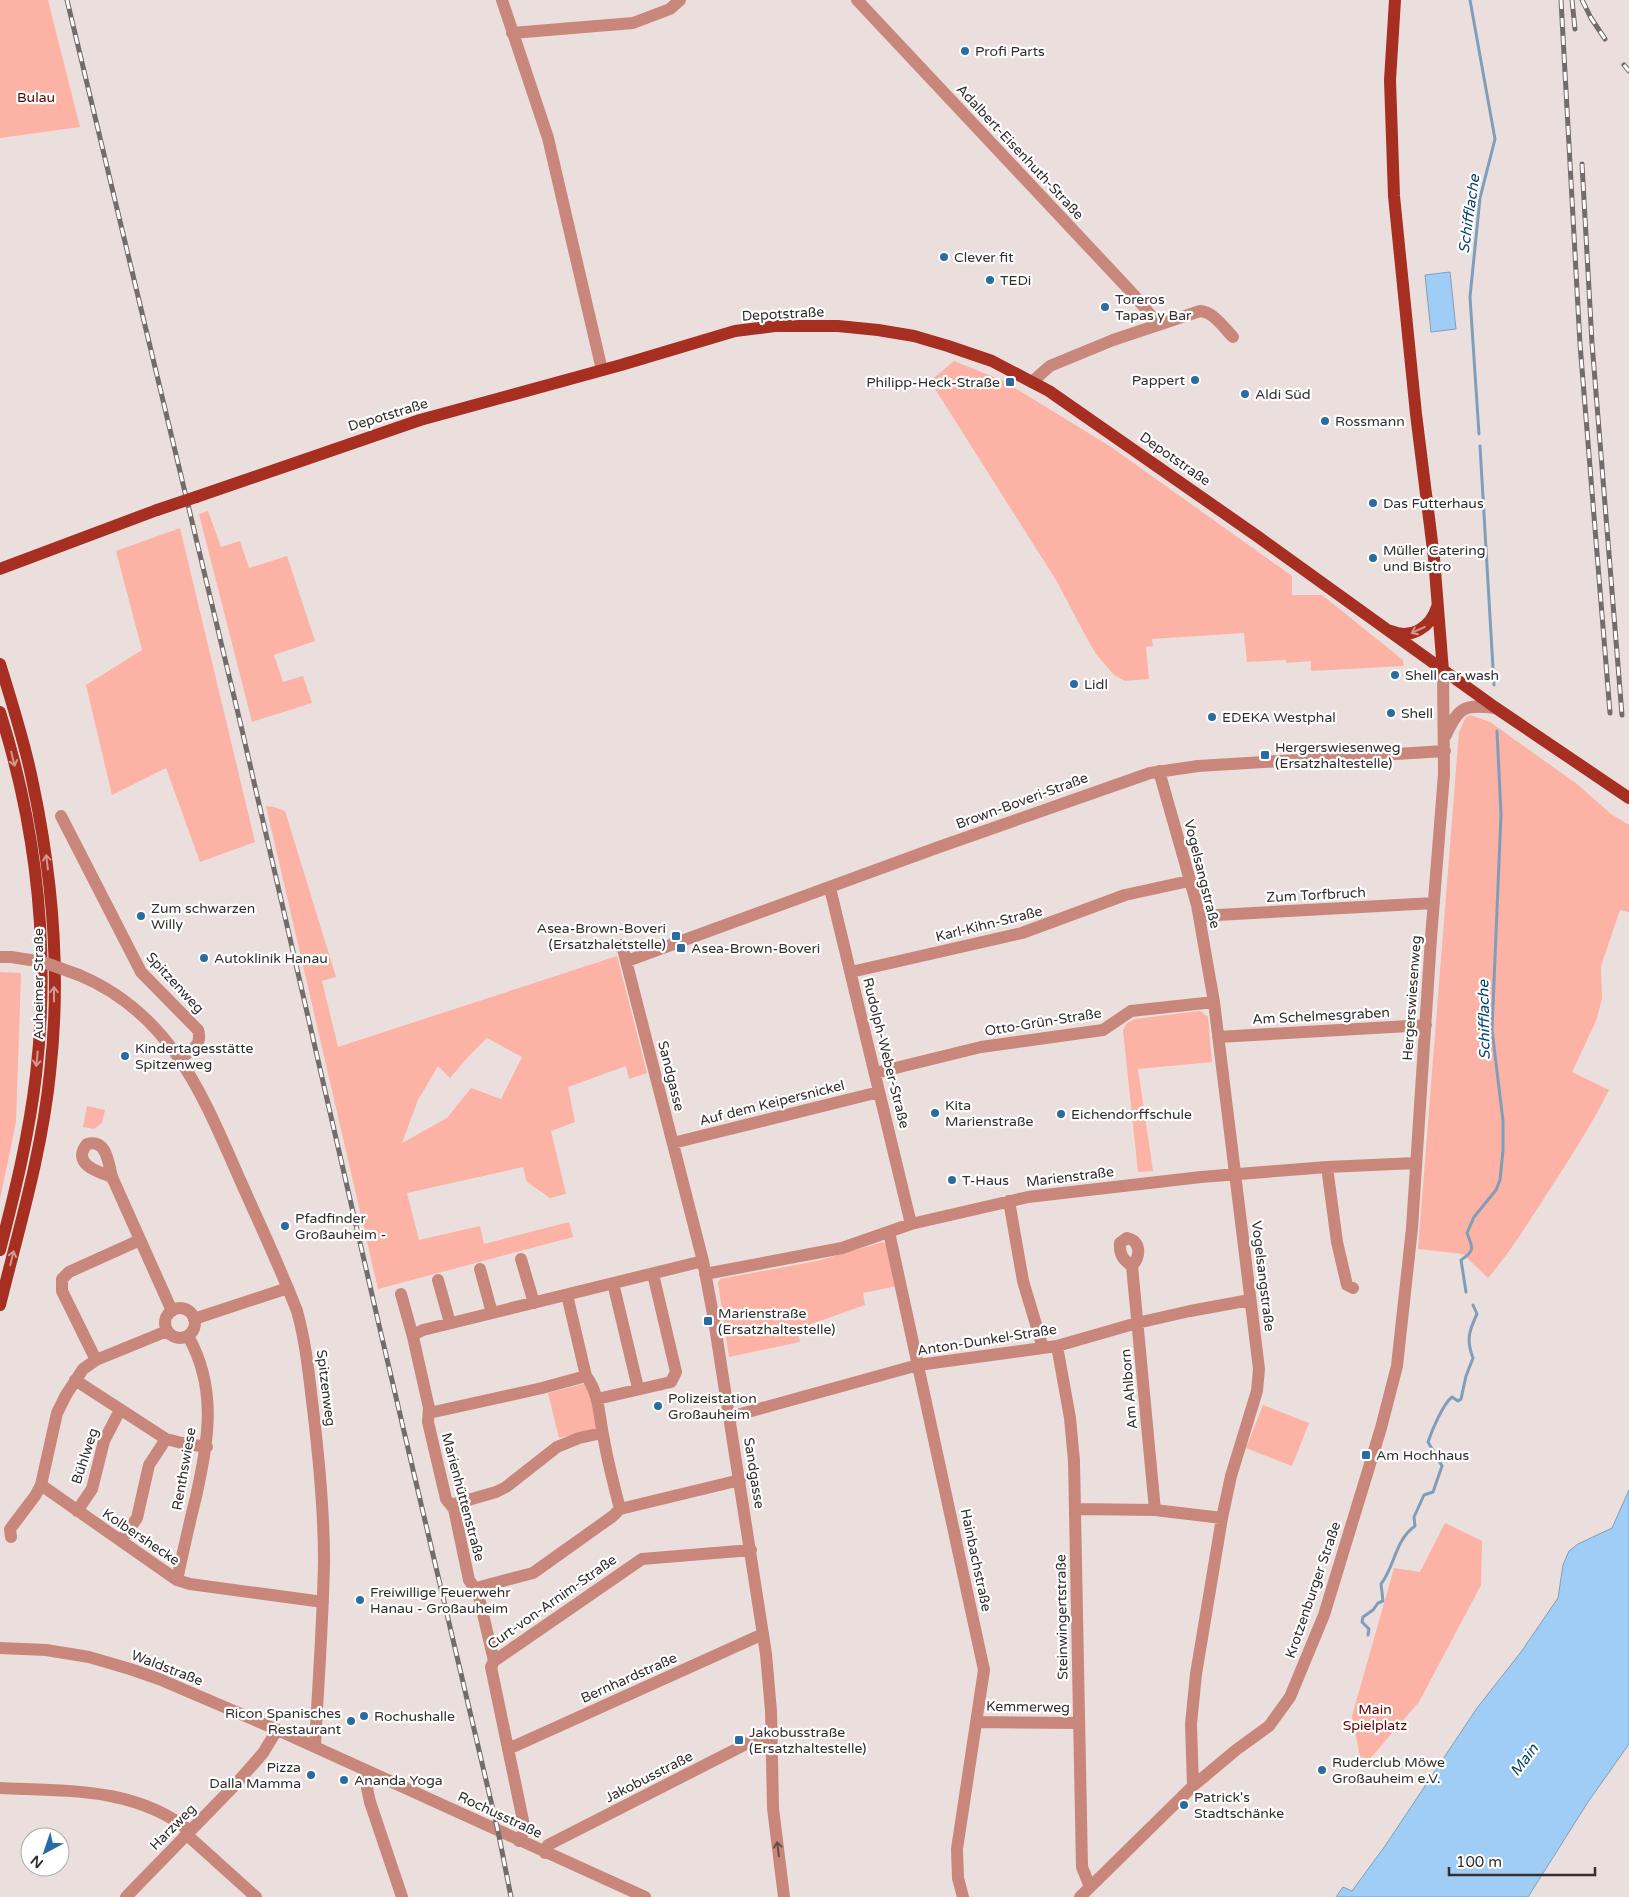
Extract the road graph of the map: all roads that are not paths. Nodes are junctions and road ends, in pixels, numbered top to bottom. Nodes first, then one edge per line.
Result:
1 (502, 0) edge
2 (680, 0) edge
3 (857, 0) edge
4 (1395, 0) edge
5 (512, 33) junction
6 (1159, 325) junction
7 (1233, 337) dead end
8 (602, 370) junction
9 (1033, 381) junction
10 (4, 568) edge
11 (0, 578) edge
12 (1438, 605) junction
13 (1386, 629) junction
14 (0, 664) edge
15 (1444, 671) junction
16 (1496, 708) junction
17 (0, 712) edge
18 (1445, 737) junction
19 (1445, 751) junction
20 (1159, 771) junction
21 (1629, 798) edge
22 (61, 816) dead end
23 (1189, 881) junction
24 (830, 888) junction
25 (1434, 903) junction
26 (1199, 916) junction
27 (622, 945) dead end
28 (5, 957) edge
29 (627, 961) junction
30 (851, 972) junction
31 (1214, 1002) junction
32 (1426, 1025) junction
33 (1218, 1037) junction
34 (180, 1058) junction
35 (875, 1073) junction
36 (879, 1092) junction
37 (673, 1143) junction
38 (1416, 1163) junction
39 (1328, 1167) junction
40 (1234, 1174) junction
41 (112, 1177) dead end
42 (1009, 1202) junction
43 (911, 1224) junction
44 (889, 1232) junction
45 (140, 1240) junction
46 (0, 1250) edge
47 (521, 1259) dead end
48 (703, 1261) junction
49 (1132, 1266) dead end
50 (480, 1270) dead end
51 (653, 1274) junction
52 (705, 1274) junction
53 (438, 1280) dead end
54 (613, 1283) junction
55 (288, 1288) junction
56 (1353, 1288) dead end
57 (401, 1294) dead end
58 (567, 1295) junction
59 (1250, 1300) junction
60 (534, 1303) junction
61 (0, 1305) edge
62 (172, 1311) junction
63 (492, 1313) junction
64 (194, 1319) junction
65 (450, 1323) junction
66 (1138, 1323) junction
67 (1402, 1326) joint
68 (167, 1331) junction
69 (188, 1336) junction
70 (413, 1338) junction
71 (1057, 1346) junction
72 (1042, 1348) junction
73 (96, 1360) junction
74 (918, 1366) junction
75 (586, 1376) junction
76 (75, 1380) junction
77 (638, 1388) junction
78 (597, 1399) junction
79 (120, 1410) junction
80 (429, 1413) junction
81 (730, 1417) junction
82 (602, 1433) junction
83 (166, 1439) junction
84 (207, 1447) junction
85 (740, 1480) junction
86 (41, 1485) junction
87 (451, 1505) junction
88 (620, 1509) junction
89 (1075, 1509) junction
90 (1155, 1510) junction
91 (77, 1511) junction
92 (1222, 1518) junction
93 (10, 1536) dead end
94 (120, 1542) junction
95 (751, 1550) junction
96 (177, 1580) junction
97 (476, 1588) junction
98 (323, 1602) junction
99 (763, 1634) junction
100 (0, 1648) edge
101 (494, 1661) junction
102 (977, 1722) junction
103 (1079, 1723) junction
104 (277, 1730) junction
105 (772, 1735) junction
106 (315, 1747) junction
107 (508, 1749) junction
108 (368, 1771) junction
109 (1193, 1786) junction
110 (0, 1788) edge
111 (188, 1832) junction
112 (519, 1842) junction
113 (545, 1853) junction
114 (1090, 1887) junction
115 (126, 1897) edge
116 (256, 1897) edge
117 (402, 1897) edge
118 (645, 1897) edge
119 (784, 1897) edge
120 (963, 1897) edge
121 (1080, 1897) edge

1 - 5 street
2 - 5 street
3 - 6 street, Adalbert-Eisenhuth-Straße
4 - 12 main road
5 - 8 street
6 - 7 street
6 - 9 street
8 - 9 main road, Depotstraße
8 - 10 main road, Depotstraße, bridge
9 - 13 main road, Depotstraße
10 - 11 main road
12 -> 13 main road
12 - 15 main road
13 - 15 main road, Depotstraße
61 -> 14 main road, Auheimer Straße
15 - 16 main road, Depotstraße
15 - 18 street, Hergerswiesenweg
16 - 18 street
16 - 21 main road, Depotstraße
17 -> 46 main road, Auheimer Straße
18 - 19 street, Hergerswiesenweg
19 - 20 street, Brown-Boveri-Straße
19 - 25 street, Hergerswiesenweg
20 - 23 street, Vogelsangstraße
20 - 24 street, Brown-Boveri-Straße
22 - 34 street, Spitzenweg
23 - 26 street, Vogelsangstraße
23 - 30 street, Karl-Kihn-Straße
24 - 29 street, Brown-Boveri-Straße
24 - 30 street, Rudolph-Weber-Straße
25 - 26 street, Zum Torfbruch
25 - 32 street, Hergerswiesenweg
26 - 31 street, Vogelsangstraße
27 - 29 street, Sandgasse
28 - 34 street, Spitzenweg, bridge
29 - 37 street, Sandgasse
30 - 35 street, Rudolph-Weber-Straße
31 - 33 street, Vogelsangstraße
31 - 35 street, Otto-Grün-Straße
32 - 33 street, Am Schelmesgraben
32 - 38 street, Hergerswiesenweg
33 - 40 street, Vogelsangstraße
34 - 55 street, Spitzenweg
35 - 36 street, Rudolph-Weber-Straße
36 - 37 street, Auf dem Keipersnickel
36 - 43 street, Rudolph-Weber-Straße
37 - 48 street, Sandgasse
38 - 39 street, Marienstraße
38 - 67 street, Hergerswiesenweg
39 - 40 street, Marienstraße
39 - 56 street
40 - 42 street, Marienstraße
40 - 59 street, Vogelsangstraße
41 - 45 street
42 - 43 street, Marienstraße
42 - 72 street
43 - 44 street, Marienstraße
44 - 52 street, Marienstraße
44 - 74 street, Hainbachstraße
45 - 62 street
45 - 73 street
47 - 60 street
48 - 51 street
48 - 52 street, Sandgasse
49 - 66 street, Am Ahlborn
50 - 63 street
51 - 54 street
51 - 77 street
52 - 81 street, Sandgasse
53 - 65 street
54 - 58 street
54 - 77 street
55 - 64 street
55 - 98 street, Spitzenweg
57 - 70 street, Marienhüttenstraße
58 - 60 street
58 - 75 street
59 - 66 street, Anton-Dunkel-Straße
59 - 92 street, Vogelsangstraße
60 - 63 street
62 - 64 street
62 - 68 street
63 - 65 street
64 - 69 street
65 - 70 street
66 - 71 street, Anton-Dunkel-Straße
66 - 90 street, Am Ahlborn
67 - 109 street, Krotzenburger Straße
68 - 69 street
68 - 73 street
69 - 84 street, Renthswiese
70 - 80 street, Marienhüttenstraße
71 - 72 street, Anton-Dunkel-Straße
71 - 89 street, Steinwingertstraße
72 - 74 street, Anton-Dunkel-Straße
73 - 76 street
74 - 81 street, Anton-Dunkel-Straße
74 - 102 street, Hainbachstraße
75 - 78 street
75 - 80 street
76 - 79 street
76 - 86 street
77 - 78 street
78 - 82 street
79 - 83 street
79 - 91 street, Bühlweg
80 - 87 street, Marienhüttenstraße
81 - 85 street, Sandgasse
82 - 87 street
82 - 88 street
83 - 84 street
83 - 94 street
84 - 96 street, Renthswiese
85 - 88 street
85 - 95 street, Sandgasse
86 - 91 street, Kolbershecke
86 - 93 street
87 - 97 street, Marienhüttenstraße
88 - 97 street
89 - 90 street
89 - 103 street, Steinwingertstraße
90 - 92 street
91 - 94 street, Kolbershecke
92 - 109 street, Vogelsangstraße
94 - 96 street, Kolbershecke
95 - 99 street, Sandgasse
95 - 101 street, Curt-von-Arnim-Straße
96 - 98 street, Kolbershecke
97 - 101 street, Marienhüttenstraße
98 - 106 street, Spitzenweg
99 - 105 street, Sandgasse
99 - 107 street, Bernhardstraße
100 - 104 street, Waldstraße
101 - 107 street, Curt-von-Arnim-Straße
102 - 103 street, Kemmerweg
102 - 120 street, Hainbachstraße
103 - 114 street, Steinwingertstraße
104 - 106 street, Waldstraße
104 - 111 street, Harzweg
105 - 113 street, Jakobusstraße
119 -> 105 street, Sandgasse
106 - 108 street, Rochusstraße
107 - 112 street, Curt-von-Arnim-Straße
108 - 112 street, Rochusstraße
108 - 117 street
109 - 114 street, Krotzenburger Straße
110 - 111 street
111 - 115 street, Harzweg
111 - 116 street
112 - 113 street, Rochusstraße
113 - 118 street, Rochusstraße
114 - 121 street, Krotzenburger Straße

